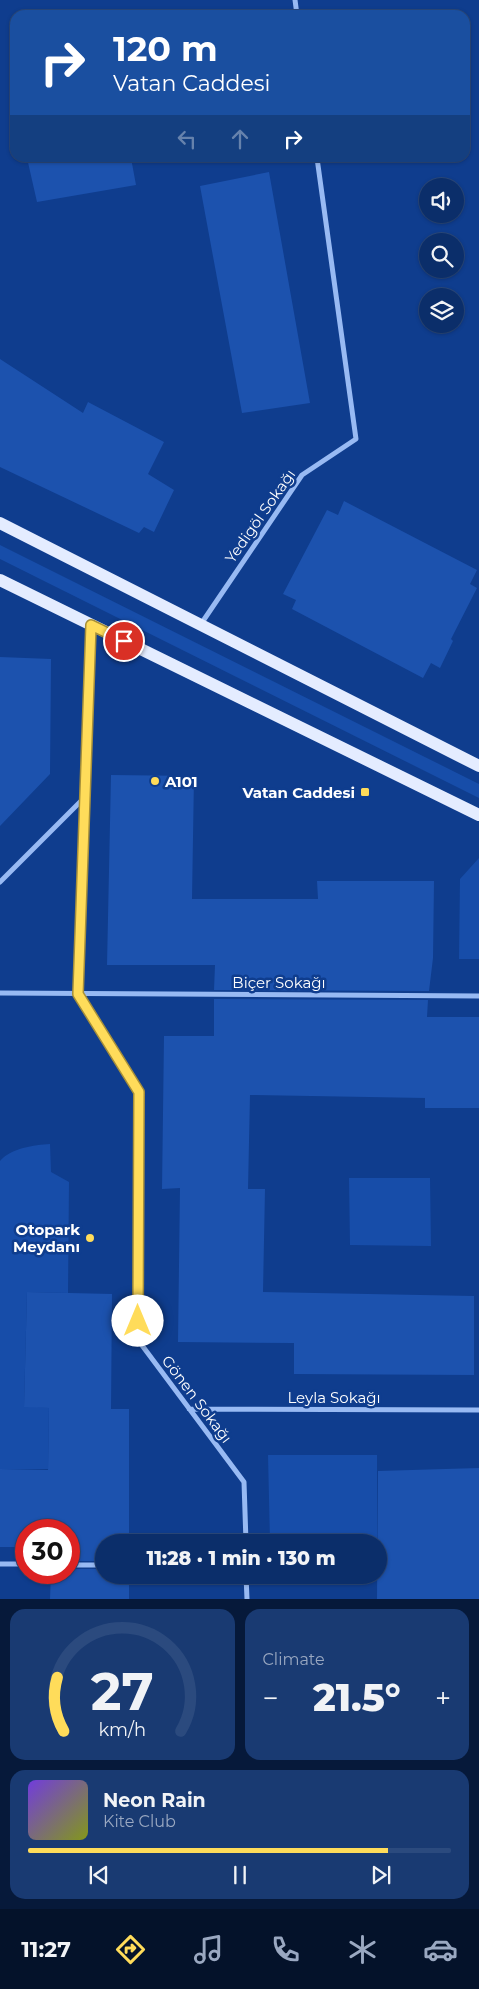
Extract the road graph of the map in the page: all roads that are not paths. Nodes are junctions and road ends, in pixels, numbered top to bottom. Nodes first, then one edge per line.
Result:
1 (318, 162) edge
2 (0, 523) edge
3 (0, 580) edge
4 (200, 624) junction
5 (91, 625) junction
6 (479, 766) edge
7 (83, 798) junction
8 (479, 816) edge
9 (0, 882) edge
10 (0, 993) edge
11 (78, 994) junction
12 (479, 996) edge
13 (189, 1409) junction
14 (479, 1410) edge
15 (246, 1534) edge
16 (0, 1564) edge
17 (15, 1564) edge
18 (80, 1565) edge
19 (95, 1565) edge
20 (246, 1584) edge
21 (246, 1599) edge

1 - 4 street, Yedigöl Sokağı
2 - 4 main road
3 - 5 main road
4 - 6 main road
5 - 7 street
5 - 8 main road
7 - 9 street
7 - 11 street
10 - 11 street, Biçer Sokağı
11 - 12 street, Biçer Sokağı
11 - 13 street, Gönen Sokağı
13 - 14 street, Leyla Sokağı
13 - 15 street, Gönen Sokağı
16 - 17 street
18 - 19 street
20 - 21 street

